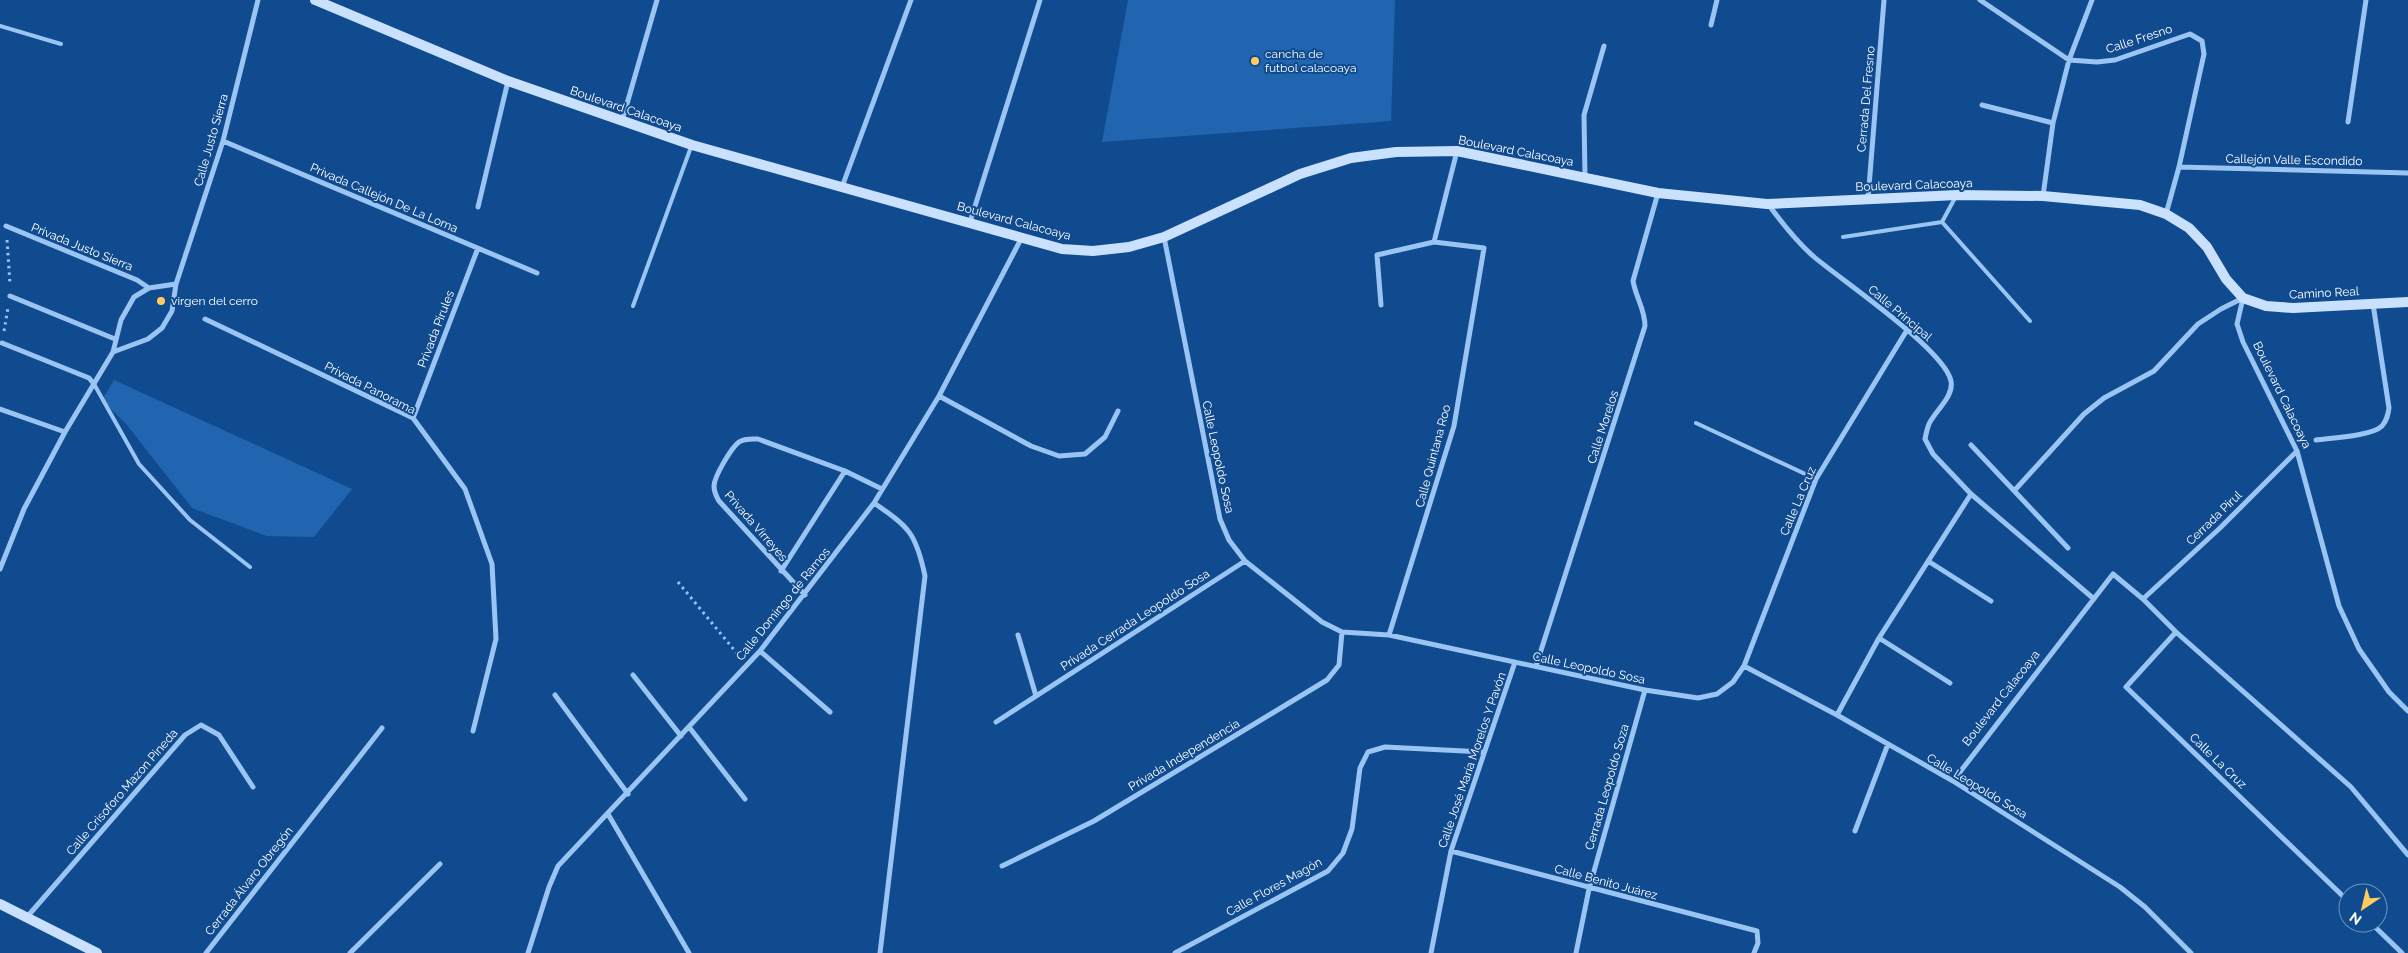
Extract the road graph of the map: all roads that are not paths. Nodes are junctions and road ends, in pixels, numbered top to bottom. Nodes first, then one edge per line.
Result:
1 (258, 0) edge
2 (315, 0) edge
3 (657, 0) edge
4 (910, 0) edge
5 (1040, 0) edge
6 (1717, 0) edge
7 (1884, 0) edge
8 (1980, 0) edge
9 (2092, 0) edge
10 (2366, 0) edge
11 (1711, 25) dead end
12 (0, 26) edge
13 (61, 44) dead end
14 (1604, 46) dead end
15 (2069, 60) junction
16 (508, 81) junction
17 (1982, 105) dead end
18 (622, 120) junction
19 (2348, 122) dead end
20 (2053, 123) junction
21 (223, 142) junction
22 (692, 145) junction
23 (1457, 151) junction
24 (2180, 167) junction
25 (2408, 173) edge
26 (1585, 176) junction
27 (842, 187) junction
28 (1658, 193) junction
29 (1957, 195) junction
30 (2043, 196) junction
31 (1868, 199) junction
32 (1767, 204) junction
33 (478, 207) dead end
34 (2166, 214) junction
35 (970, 222) junction
36 (1942, 222) junction
37 (6, 226) dead end
38 (1164, 237) junction
39 (1843, 237) dead end
40 (1021, 239) junction
41 (1434, 242) junction
42 (478, 248) junction
43 (537, 273) dead end
44 (176, 284) junction
45 (149, 288) junction
46 (10, 296) dead end
47 (2243, 298) junction
48 (2408, 302) edge
49 (2372, 303) junction
50 (1381, 305) dead end
51 (633, 306) dead end
52 (205, 319) dead end
53 (2030, 321) dead end
54 (1907, 330) junction
55 (115, 339) junction
56 (2, 343) dead end
57 (113, 352) junction
58 (94, 384) junction
59 (939, 396) junction
60 (0, 409) edge
61 (1118, 411) dead end
62 (413, 418) junction
63 (1696, 423) dead end
64 (65, 432) junction
65 (2316, 440) dead end
66 (1971, 445) dead end
67 (2297, 451) junction
68 (845, 471) junction
69 (1816, 479) junction
70 (882, 489) junction
71 (2014, 491) junction
72 (1972, 494) junction
73 (874, 503) junction
74 (2068, 548) dead end
75 (1245, 561) junction
76 (1928, 561) junction
77 (250, 567) dead end
78 (0, 569) edge
79 (781, 571) junction
80 (805, 595) junction
81 (2094, 599) junction
82 (2143, 599) junction
83 (1991, 601) dead end
84 (1342, 632) junction
85 (2176, 632) junction
86 (1018, 635) dead end
87 (1389, 635) junction
88 (1880, 638) junction
89 (760, 651) junction
90 (1515, 662) junction
91 (1536, 666) junction
92 (1744, 666) junction
93 (633, 675) dead end
94 (1950, 684) dead end
95 (1645, 690) junction
96 (554, 695) dead end
97 (1036, 696) junction
98 (2408, 711) edge
99 (830, 712) dead end
100 (1836, 715) junction
101 (996, 722) dead end
102 (382, 728) dead end
103 (689, 728) junction
104 (473, 731) dead end
105 (681, 736) junction
106 (1888, 744) junction
107 (1484, 752) junction
108 (1953, 781) junction
109 (253, 787) dead end
110 (628, 794) junction
111 (744, 799) dead end
112 (608, 814) junction
113 (1855, 830) dead end
114 (1451, 851) junction
115 (2408, 855) edge
116 (440, 864) dead end
117 (1002, 866) dead end
118 (1589, 889) junction
119 (2338, 891) edge
120 (0, 904) edge
121 (27, 917) junction
122 (2381, 933) edge
123 (96, 953) edge
124 (206, 953) edge
125 (350, 953) edge
126 (528, 953) edge
127 (689, 953) edge
128 (880, 953) edge
129 (1175, 953) edge
130 (1432, 953) edge
131 (1576, 953) edge
132 (1754, 953) edge
133 (2191, 953) edge
134 (2402, 953) edge

1 - 21 street, Calle Justo Sierra
2 - 16 street, Boulevard Calacoaya
3 - 18 street
4 - 27 street
5 - 35 street
6 - 11 street
7 - 31 street, Cerrada Del Fresno
8 - 15 street, Calle Fresno
9 - 15 street
10 - 19 street
12 - 13 lane
14 - 26 street
15 - 20 street
15 - 24 street, Calle Fresno
16 - 18 street, Boulevard Calacoaya
16 - 33 street
17 - 20 street
18 - 22 street, Boulevard Calacoaya
20 - 30 street
21 - 42 street, Privada Callejón De La Loma
21 - 44 street, Calle Justo Sierra
22 - 27 street, Boulevard Calacoaya
22 - 51 lane
23 - 26 street, Boulevard Calacoaya
23 - 38 street, Boulevard Calacoaya
23 - 41 street
24 - 25 street, Callejón Valle Escondido
24 - 34 street, Calle Fresno
26 - 28 street, Boulevard Calacoaya
27 - 35 street, Boulevard Calacoaya
28 - 32 street, Boulevard Calacoaya
28 - 91 street, Calle Morelos
29 - 30 street, Boulevard Calacoaya
29 - 31 street, Boulevard Calacoaya
29 - 36 lane
30 - 34 street, Boulevard Calacoaya
31 - 32 street, Boulevard Calacoaya
32 - 54 street, Calle Principal
34 - 47 street, Boulevard Calacoaya
35 - 40 street, Boulevard Calacoaya
36 - 39 lane
36 - 53 lane
37 - 45 street, Privada Justo Sierra
38 - 40 street, Boulevard Calacoaya
38 - 75 street, Calle Leopoldo Sosa
40 - 59 street, Calle Domingo de Ramos
41 - 50 street
41 - 87 street, Calle Quintana Roo
42 - 43 street, Privada Callejón De La Loma
42 - 62 street, Privada Pirules
44 - 45 street
44 - 57 street, Calle Justo Sierra
45 - 55 street
46 - 55 street
47 - 49 street, Camino Real
47 - 67 street, Boulevard Calacoaya
47 - 71 street
48 - 49 street, Camino Real
49 - 65 street
52 - 62 street, Privada Panorama
54 - 69 street, Calle La Cruz
54 - 72 street, Calle Principal
55 - 57 street
56 - 58 street
57 - 58 street
58 - 64 street
58 - 77 lane
59 - 61 street
59 - 70 street, Calle Domingo de Ramos
60 - 64 street
62 - 104 street, Privada Panorama
63 - 69 lane
64 - 78 street
66 - 71 street
67 - 82 street, Cerrada Pirul
67 - 98 street, Boulevard Calacoaya
68 - 70 street, Privada Virreyes
68 - 79 street
68 - 79 street, Privada Virreyes
69 - 92 street, Calle La Cruz
70 - 73 street, Calle Domingo de Ramos
71 - 74 street
72 - 76 street
72 - 81 street, Calle Principal
73 - 80 street, Calle Domingo de Ramos
73 - 128 street
75 - 84 street, Calle Leopoldo Sosa
75 - 97 street, Privada Cerrada Leopoldo Sosa
76 - 83 street
76 - 88 street
79 - 80 street, Privada Virreyes
80 - 89 street, Calle Domingo de Ramos
81 - 82 street, Boulevard Calacoaya
81 - 108 street, Boulevard Calacoaya
82 - 85 street, Boulevard Calacoaya
84 - 87 street, Calle Leopoldo Sosa
84 - 117 street, Privada Independencia
85 - 115 street, Boulevard Calacoaya
85 - 119 street, Calle La Cruz
86 - 97 street
87 - 90 street, Calle Leopoldo Sosa
88 - 94 street
88 - 100 street
89 - 99 street
89 - 103 street, Calle Domingo de Ramos
90 - 91 street, Calle Leopoldo Sosa
90 - 107 street, Calle José María Morelos Y Pavón
91 - 95 street, Calle Leopoldo Sosa
92 - 95 street, Calle Leopoldo Sosa
92 - 100 street, Calle Leopoldo Sosa
93 - 105 street
95 - 118 street, Cerrada Leopoldo Soza
96 - 110 street
97 - 101 street, Privada Cerrada Leopoldo Sosa
100 - 106 street, Calle Leopoldo Sosa
102 - 124 street, Cerrada Álvaro Obregón
103 - 105 street, Calle Domingo de Ramos
103 - 111 street
105 - 110 street, Calle Domingo de Ramos
106 - 108 street, Calle Leopoldo Sosa
106 - 113 street
107 - 114 street, Calle José María Morelos Y Pavón
107 - 129 street, Calle Flores Magón
108 - 133 street, Calle Leopoldo Sosa
109 - 121 street, Calle Crisoforo Mazon Pineda
110 - 112 street, Calle Domingo de Ramos
112 - 126 street, Calle Domingo de Ramos
112 - 127 street
114 - 118 street, Calle Benito Juárez
114 - 130 street, Calle José María Morelos Y Pavón
116 - 125 street
118 - 131 street, Cerrada Leopoldo Soza
118 - 132 street, Calle Benito Juárez
120 - 121 street
121 - 123 street
122 - 134 street

